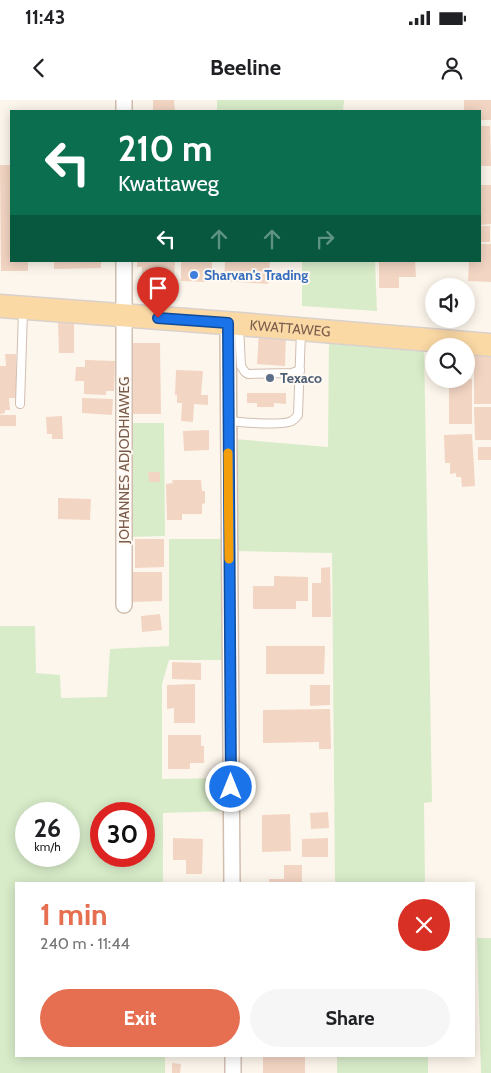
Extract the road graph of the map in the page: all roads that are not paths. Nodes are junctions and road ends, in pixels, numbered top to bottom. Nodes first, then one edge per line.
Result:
1 (124, 262) edge
2 (0, 306) edge
3 (24, 308) junction
4 (124, 315) junction
5 (233, 323) junction
6 (301, 329) junction
7 (491, 345) edge
8 (300, 370) junction
9 (20, 404) dead end
10 (228, 421) junction
11 (124, 605) dead end
12 (232, 882) edge
13 (233, 1057) edge
14 (234, 1073) edge

1 - 4 street, JOHANNES ADJODHIAWEG
2 - 3 main road, KWATTAWEG
3 - 4 main road, KWATTAWEG
3 - 9 lane
4 - 5 main road, KWATTAWEG
4 - 11 street, JOHANNES ADJODHIAWEG
5 - 6 main road, KWATTAWEG
5 - 8 lane
5 - 10 street
6 - 7 main road, KWATTAWEG
6 - 8 lane
8 - 10 lane
10 - 12 street
13 - 14 street

